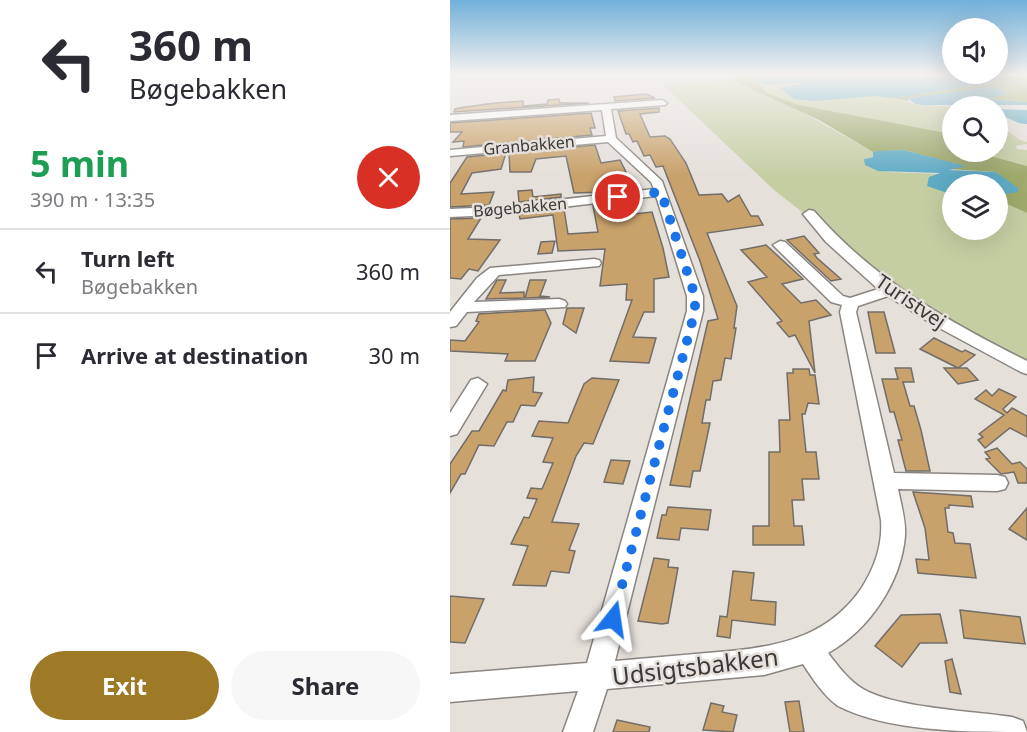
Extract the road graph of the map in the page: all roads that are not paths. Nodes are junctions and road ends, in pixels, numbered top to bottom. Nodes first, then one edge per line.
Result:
1 (590, 108) edge
2 (606, 108) edge
3 (450, 118) edge
4 (609, 139) junction
5 (500, 148) junction
6 (450, 153) edge
7 (500, 165) dead end
8 (661, 192) junction
9 (450, 213) edge
10 (809, 214) dead end
11 (780, 245) dead end
12 (594, 263) dead end
13 (889, 290) junction
14 (851, 303) junction
15 (559, 304) dead end
16 (465, 307) junction
17 (450, 322) edge
18 (1027, 369) edge
19 (478, 384) dead end
20 (450, 429) edge
21 (885, 481) junction
22 (997, 483) dead end
23 (808, 649) junction
24 (597, 677) junction
25 (450, 688) edge
26 (578, 732) edge
27 (1010, 732) edge

1 - 3 street
2 - 4 street
4 - 5 street, Granbakken
4 - 8 street
5 - 6 street, Granbakken
5 - 7 street
8 - 9 street, Bøgebakken
8 - 24 street
10 - 13 street, Turistvej
11 - 14 street
12 - 16 street
13 - 14 street
13 - 18 street, Turistvej
14 - 21 street, Udsigtsbakken
15 - 16 street
16 - 17 street
19 - 20 street
21 - 22 street
21 - 23 street, Udsigtsbakken
23 - 24 street, Udsigtsbakken
23 - 27 street
24 - 25 street, Udsigtsbakken
24 - 26 street

